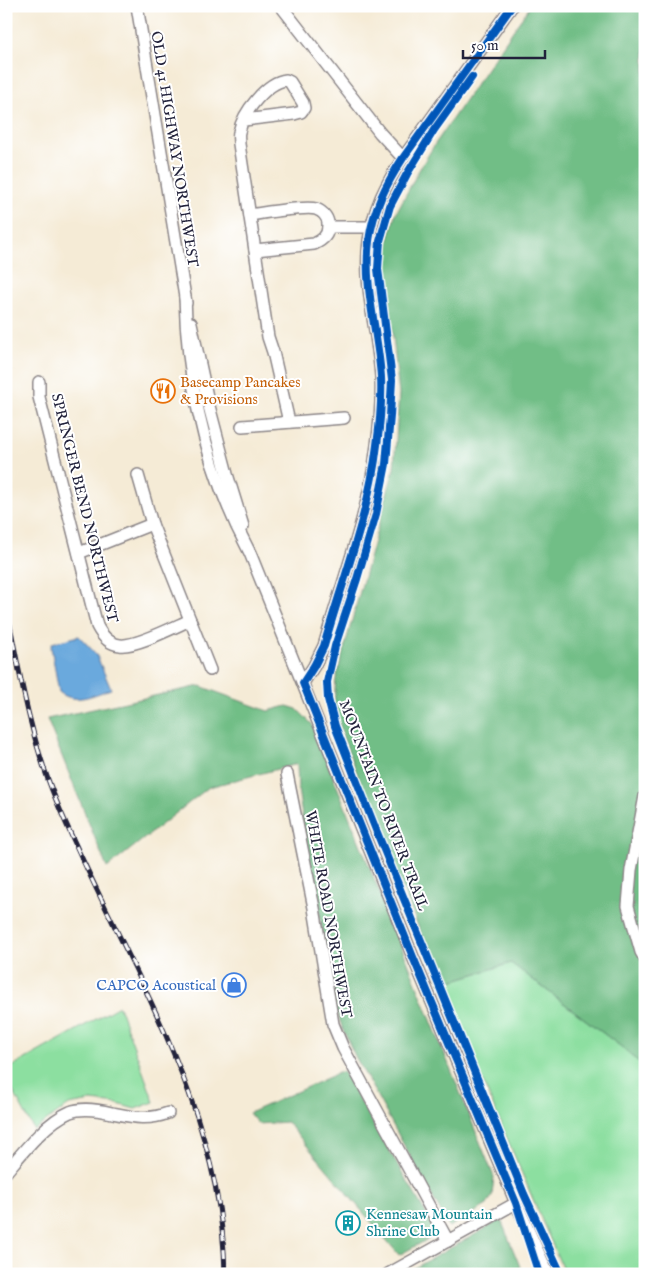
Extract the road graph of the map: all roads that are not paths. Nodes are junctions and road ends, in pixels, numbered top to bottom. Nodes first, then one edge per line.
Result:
1 (137, 6) edge
2 (281, 6) edge
3 (512, 6) edge
4 (244, 120) junction
5 (403, 158) junction
6 (250, 215) junction
7 (328, 227) junction
8 (371, 227) junction
9 (255, 250) junction
10 (40, 382) dead end
11 (344, 418) dead end
12 (289, 422) junction
13 (242, 426) dead end
14 (138, 475) dead end
15 (152, 524) junction
16 (79, 553) junction
17 (190, 620) junction
18 (210, 670) dead end
19 (303, 683) junction
20 (288, 774) dead end
21 (645, 796) edge
22 (645, 959) edge
23 (168, 1114) dead end
24 (6, 1172) edge
25 (516, 1203) junction
26 (448, 1241) junction
27 (388, 1274) edge
28 (540, 1274) edge
29 (548, 1274) edge

1 - 19 street, OLD 41 HIGHWAY NORTHWEST
2 - 5 street
3 - 5 street
4 - 4 street
4 - 6 street
5 - 8 street
6 - 7 street
6 - 9 street
7 - 8 street
7 - 9 street
8 - 19 street
9 - 12 street
10 - 16 street, SPRINGER BEND NORTHWEST
11 - 12 street
12 - 13 street
14 - 15 street
15 - 16 street
15 - 17 street
16 - 17 street, SPRINGER BEND NORTHWEST
17 - 18 street
19 - 25 street, OLD 41 HIGHWAY NORTHWEST
20 - 26 street, WHITE ROAD NORTHWEST
21 - 22 street
23 - 24 street
25 - 26 street
25 - 28 street, OLD 41 HIGHWAY NORTHWEST
25 - 29 street, OLD 41 HIGHWAY NORTHWEST
26 - 27 street

